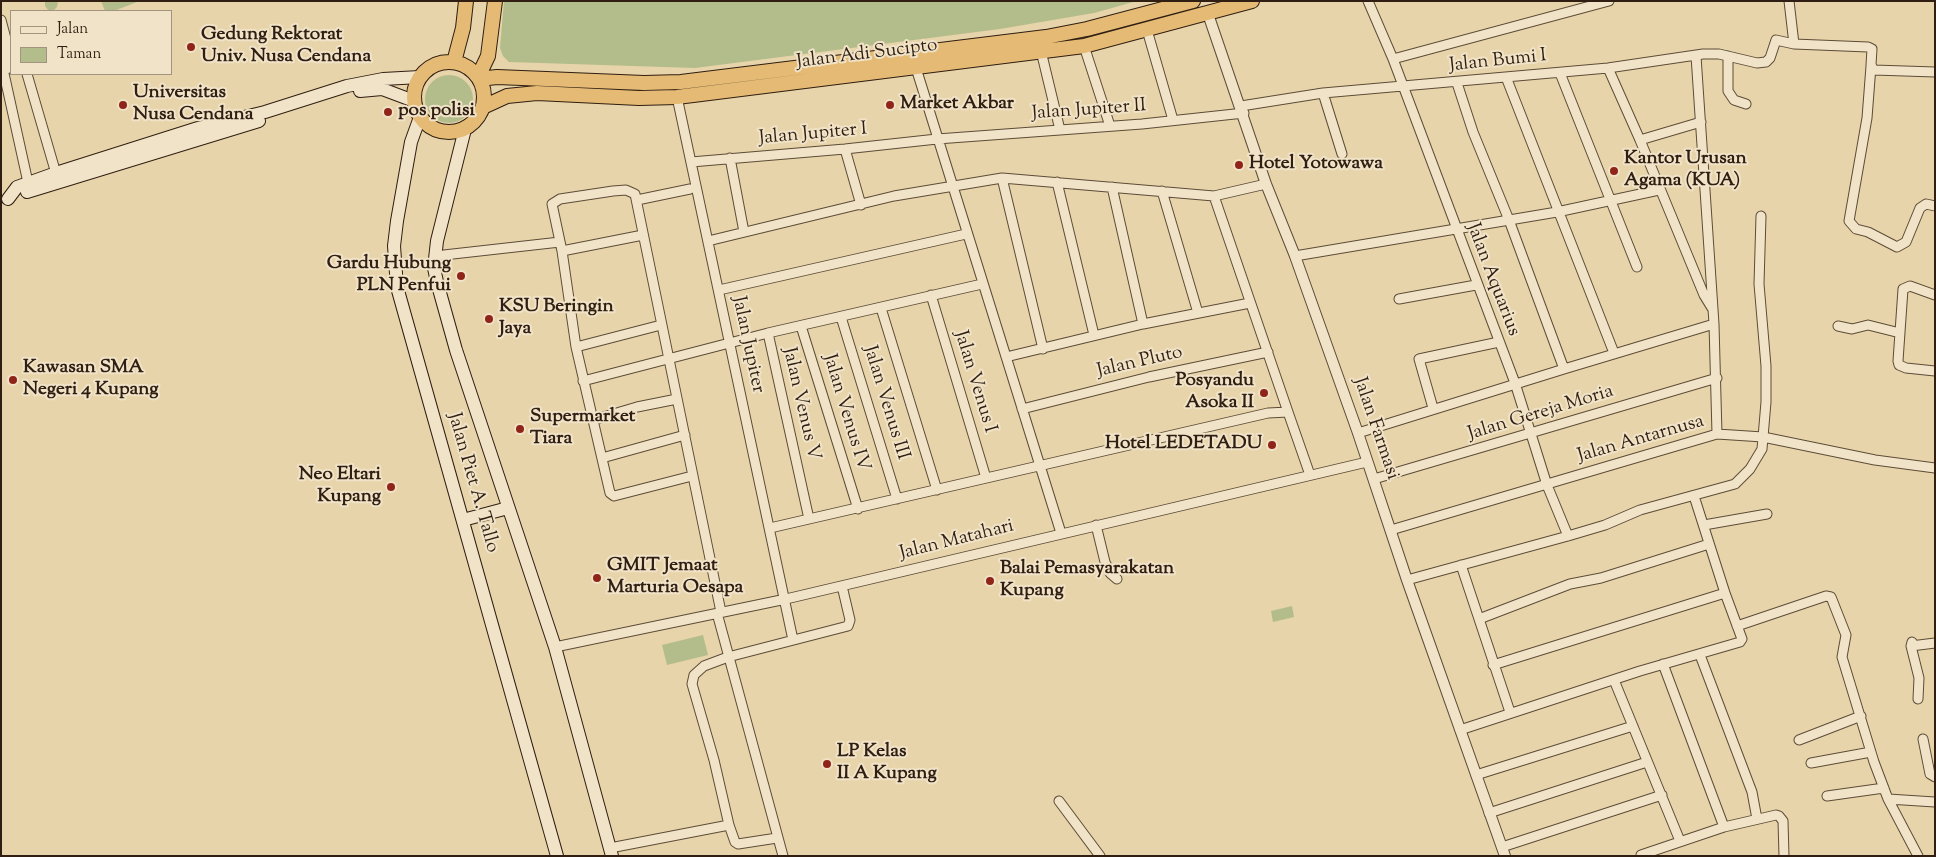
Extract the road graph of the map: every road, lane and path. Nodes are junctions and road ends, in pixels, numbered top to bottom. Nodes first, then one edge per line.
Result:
1 (466, 1) edge
2 (495, 1) edge
3 (1193, 1) edge
4 (1252, 1) edge
5 (1368, 1) edge
6 (1609, 1) edge
7 (1789, 1) edge
8 (1208, 14) junction
9 (2, 26) edge
10 (1148, 30) junction
11 (1794, 44) junction
12 (1084, 46) junction
13 (956, 48) junction
14 (1040, 50) junction
15 (1696, 56) junction
16 (1728, 56) junction
17 (7, 57) edge
18 (1393, 60) junction
19 (454, 62) junction
20 (960, 62) junction
21 (1871, 66) junction
22 (916, 68) junction
23 (1608, 68) junction
24 (1560, 72) junction
25 (1935, 72) edge
26 (26, 75) edge
27 (420, 77) junction
28 (1506, 77) junction
29 (478, 78) junction
30 (1457, 83) junction
31 (1403, 88) junction
32 (1323, 93) junction
33 (677, 97) junction
34 (414, 101) junction
35 (1746, 104) dead end
36 (483, 107) junction
37 (1242, 109) junction
38 (420, 117) junction
39 (1173, 120) junction
40 (1701, 122) junction
41 (1110, 126) junction
42 (465, 129) junction
43 (1060, 130) junction
44 (937, 138) junction
45 (1640, 140) junction
46 (845, 150) junction
47 (1342, 154) dead end
48 (730, 158) junction
49 (691, 162) junction
50 (58, 178) junction
51 (1002, 178) junction
52 (1057, 182) junction
53 (1266, 184) junction
54 (951, 185) junction
55 (29, 187) junction
56 (1112, 187) junction
57 (690, 189) dead end
58 (1659, 190) junction
59 (1162, 191) junction
60 (1214, 196) junction
61 (5, 200) edge
62 (637, 200) junction
63 (1610, 201) junction
64 (861, 204) junction
65 (1935, 206) edge
66 (1557, 212) junction
67 (1761, 216) dead end
68 (1509, 220) junction
69 (1454, 228) junction
70 (744, 232) junction
71 (643, 234) junction
72 (966, 234) junction
73 (708, 241) junction
74 (561, 246) junction
75 (434, 256) junction
76 (1295, 256) junction
77 (1637, 266) dead end
78 (982, 284) junction
79 (1476, 285) junction
80 (719, 290) junction
81 (931, 295) junction
82 (1935, 295) edge
83 (1399, 299) dead end
84 (1250, 303) junction
85 (881, 308) junction
86 (1712, 309) junction
87 (1198, 313) junction
88 (841, 317) junction
89 (1143, 324) junction
90 (1714, 324) junction
91 (662, 325) junction
92 (801, 326) junction
93 (1838, 326) dead end
94 (768, 333) junction
95 (1900, 334) junction
96 (1094, 335) junction
97 (1499, 342) junction
98 (730, 343) junction
99 (576, 347) junction
100 (1043, 349) junction
101 (1268, 352) junction
102 (1614, 353) junction
103 (1006, 357) junction
104 (669, 358) junction
105 (1564, 369) junction
106 (1935, 372) edge
107 (1717, 378) junction
108 (583, 381) junction
109 (1515, 383) junction
110 (677, 399) junction
111 (1433, 408) junction
112 (1022, 409) junction
113 (1288, 412) junction
114 (593, 420) junction
115 (1358, 433) junction
116 (1531, 434) junction
117 (1717, 434) junction
118 (685, 435) junction
119 (1762, 437) junction
120 (602, 458) junction
121 (1366, 462) junction
122 (1042, 466) junction
123 (1934, 468) edge
124 (1310, 475) junction
125 (1935, 475) edge
126 (692, 476) junction
127 (986, 478) junction
128 (1374, 479) junction
129 (1547, 485) junction
130 (937, 490) junction
131 (1694, 496) junction
132 (897, 499) junction
133 (508, 508) junction
134 (858, 509) junction
135 (1767, 514) dead end
136 (809, 519) junction
137 (463, 520) junction
138 (1096, 525) junction
139 (1704, 525) junction
140 (770, 528) junction
141 (1391, 530) junction
142 (1061, 533) junction
143 (1568, 536) junction
144 (1709, 544) junction
145 (1461, 565) junction
146 (1117, 579) dead end
147 (1407, 580) junction
148 (842, 586) junction
149 (1725, 593) junction
150 (786, 599) junction
151 (720, 612) junction
152 (1479, 618) junction
153 (1737, 626) junction
154 (793, 640) junction
155 (1935, 643) edge
156 (555, 647) junction
157 (1700, 655) junction
158 (728, 657) junction
159 (1663, 664) junction
160 (1493, 665) junction
161 (1614, 680) junction
162 (1918, 699) dead end
163 (1510, 712) junction
164 (1861, 716) junction
165 (1633, 726) junction
166 (1460, 730) junction
167 (1923, 739) dead end
168 (1799, 740) dead end
169 (1871, 752) junction
170 (1647, 762) junction
171 (1811, 763) dead end
172 (1476, 775) junction
173 (1935, 777) edge
174 (1884, 788) junction
175 (1662, 795) junction
176 (1827, 796) dead end
177 (1888, 799) junction
178 (1059, 801) dead end
179 (1935, 802) edge
180 (1489, 813) junction
181 (1757, 819) junction
182 (728, 825) junction
183 (1724, 827) junction
184 (777, 838) junction
185 (1680, 841) junction
186 (1503, 851) edge
187 (611, 852) edge
188 (557, 856) edge
189 (782, 856) edge
190 (1100, 856) edge
191 (1641, 856) edge
192 (1784, 856) edge
193 (1918, 856) edge

1 - 19 highway
2 - 29 highway
3 - 13 highway, Jalan Adi Sucipto
4 - 8 highway, Jalan Adi Sucipto
5 - 18 street, Jalan Aquarius
6 - 18 street
7 - 11 street
8 - 10 highway, Jalan Adi Sucipto
8 - 37 street, Jalan Farmasi
9 - 17 street
10 - 12 highway, Jalan Adi Sucipto
10 - 39 street
11 - 16 street, Jalan Bumi I
11 - 21 street
12 - 14 highway, Jalan Adi Sucipto
12 - 41 street
13 - 20 highway
13 - 29 highway, Jalan Adi Sucipto
14 - 20 highway, Jalan Adi Sucipto
14 - 43 street
15 - 16 street, Jalan Bumi I
15 - 23 street, Jalan Bumi I
15 - 40 street
16 - 35 street
17 - 55 street
18 - 31 street, Jalan Aquarius
19 - 27 highway
19 - 29 highway
20 - 22 highway, Jalan Adi Sucipto
21 - 25 street
21 - 65 street
22 - 33 highway, Jalan Adi Sucipto
22 - 44 street
23 - 24 street, Jalan Bumi I
23 - 45 street
24 - 28 street, Jalan Bumi I
24 - 63 street
26 - 50 street
27 - 34 highway
27 - 50 main road
28 - 30 street, Jalan Bumi I
28 - 66 street
29 - 36 highway
30 - 31 street, Jalan Bumi I
30 - 68 street
31 - 32 street, Jalan Bumi I
31 - 69 street, Jalan Aquarius
32 - 37 street, Jalan Bumi I
32 - 47 street
33 - 36 highway, Jalan Adi Sucipto
33 - 49 street, Jalan Jupiter
34 - 38 highway
34 - 50 main road
36 - 42 highway
37 - 39 street, Jalan Jupiter II
37 - 53 street, Jalan Farmasi
38 - 42 highway
38 - 137 main road, Jalan Piet A. Tallo
39 - 41 street, Jalan Jupiter II
40 - 45 street
40 - 86 street
41 - 43 street, Jalan Jupiter II
42 - 75 main road, Jalan Piet A. Tallo
43 - 44 street, Jalan Jupiter II
44 - 46 street, Jalan Jupiter I
44 - 54 street
45 - 58 street
46 - 48 street, Jalan Jupiter I
46 - 64 street
48 - 49 street, Jalan Jupiter I
48 - 70 street
49 - 73 street, Jalan Jupiter
50 - 55 main road
51 - 52 street
51 - 54 street
51 - 100 street
52 - 56 street
52 - 96 street
53 - 60 street
53 - 76 street, Jalan Farmasi
54 - 64 street
54 - 72 street
55 - 61 main road
56 - 59 street
56 - 89 street
57 - 62 street
58 - 63 street
58 - 86 street
59 - 60 street
59 - 87 street
60 - 84 street
62 - 71 street
62 - 74 street
63 - 66 street
63 - 77 street
64 - 70 street
66 - 68 street
66 - 102 street
67 - 119 street
68 - 69 street
68 - 105 street
69 - 76 street
69 - 79 street, Jalan Aquarius
70 - 73 street
71 - 74 street
71 - 91 street
72 - 78 street
72 - 80 street
73 - 80 street, Jalan Jupiter
74 - 75 street
74 - 99 street
75 - 133 main road, Jalan Piet A. Tallo
76 - 115 street, Jalan Farmasi
78 - 81 street
78 - 103 street
79 - 83 street
79 - 97 street, Jalan Aquarius
80 - 98 street, Jalan Jupiter
81 - 85 street
81 - 127 street, Jalan Venus I
82 - 95 street
84 - 87 street
84 - 101 street
85 - 88 street
85 - 130 street
86 - 90 street
87 - 89 street
88 - 92 street
88 - 132 street, Jalan Venus III
89 - 96 street
90 - 102 street
90 - 107 street
91 - 99 street
91 - 104 street
92 - 94 street
92 - 134 street, Jalan Venus IV
93 - 95 street
94 - 98 street, Jalan Venus V
94 - 136 street, Jalan Venus V
95 - 106 street
96 - 100 street
97 - 109 street, Jalan Aquarius
97 - 111 street
98 - 104 street, Jalan Venus V
98 - 140 street, Jalan Jupiter
99 - 108 street
100 - 103 street
101 - 112 street, Jalan Pluto
101 - 113 street
102 - 105 street
103 - 112 street
104 - 108 street, Jalan Venus V
104 - 110 street
105 - 109 street
107 - 116 street, Jalan Gereja Moria
107 - 117 street
108 - 114 street
109 - 111 street
109 - 116 street, Jalan Aquarius
110 - 114 street
110 - 118 street
111 - 115 street
112 - 122 street
113 - 122 street
113 - 124 street
114 - 120 street
115 - 121 street, Jalan Farmasi
116 - 128 street, Jalan Gereja Moria
116 - 129 street, Jalan Aquarius
117 - 119 street, Jalan Antarnusa
117 - 129 street, Jalan Antarnusa
118 - 120 street
118 - 126 street
119 - 123 street, Jalan Antarnusa
119 - 131 street
120 - 126 street
121 - 124 street, Jalan Matahari
121 - 128 street, Jalan Farmasi
122 - 127 street
122 - 142 street
123 - 125 street
124 - 138 street, Jalan Matahari
126 - 151 street
127 - 130 street
128 - 141 street, Jalan Farmasi
129 - 141 street, Jalan Antarnusa
129 - 143 street, Jalan Aquarius
130 - 132 street
131 - 139 street
131 - 143 street
132 - 134 street
133 - 137 main road
133 - 156 main road, Jalan Piet A. Tallo
134 - 136 street
135 - 139 street
136 - 140 street
137 - 188 main road, Jalan Piet A. Tallo
138 - 142 street, Jalan Matahari
138 - 146 street
139 - 144 street
140 - 150 street, Jalan Jupiter
141 - 147 street, Jalan Farmasi
142 - 148 street, Jalan Matahari
143 - 145 street
144 - 149 street
144 - 152 street
145 - 147 street
145 - 152 street
147 - 166 street, Jalan Farmasi
148 - 150 street, Jalan Matahari
148 - 154 street
149 - 153 street
149 - 160 street
150 - 151 street, Jalan Matahari
150 - 154 street, Jalan Jupiter
151 - 156 street, Jalan Matahari
151 - 158 street
152 - 160 street
153 - 157 street
153 - 164 street
154 - 158 street
155 - 162 street
156 - 187 main road, Jalan Piet A. Tallo
157 - 159 street
157 - 181 street
158 - 182 street
158 - 184 street
159 - 161 street
159 - 183 street
160 - 163 street
161 - 163 street
161 - 165 street
163 - 166 street
164 - 168 street
164 - 169 street
165 - 170 street
165 - 172 street
166 - 172 street, Jalan Farmasi
167 - 173 street
169 - 171 street
169 - 174 street
170 - 175 street
170 - 180 street
172 - 180 street, Jalan Farmasi
174 - 176 street
174 - 177 street
175 - 185 street
175 - 186 street
177 - 179 street
177 - 193 street
178 - 190 street
180 - 186 street, Jalan Farmasi
181 - 183 street
181 - 192 street
182 - 184 street
182 - 187 street
183 - 185 street
184 - 189 street
185 - 191 street

